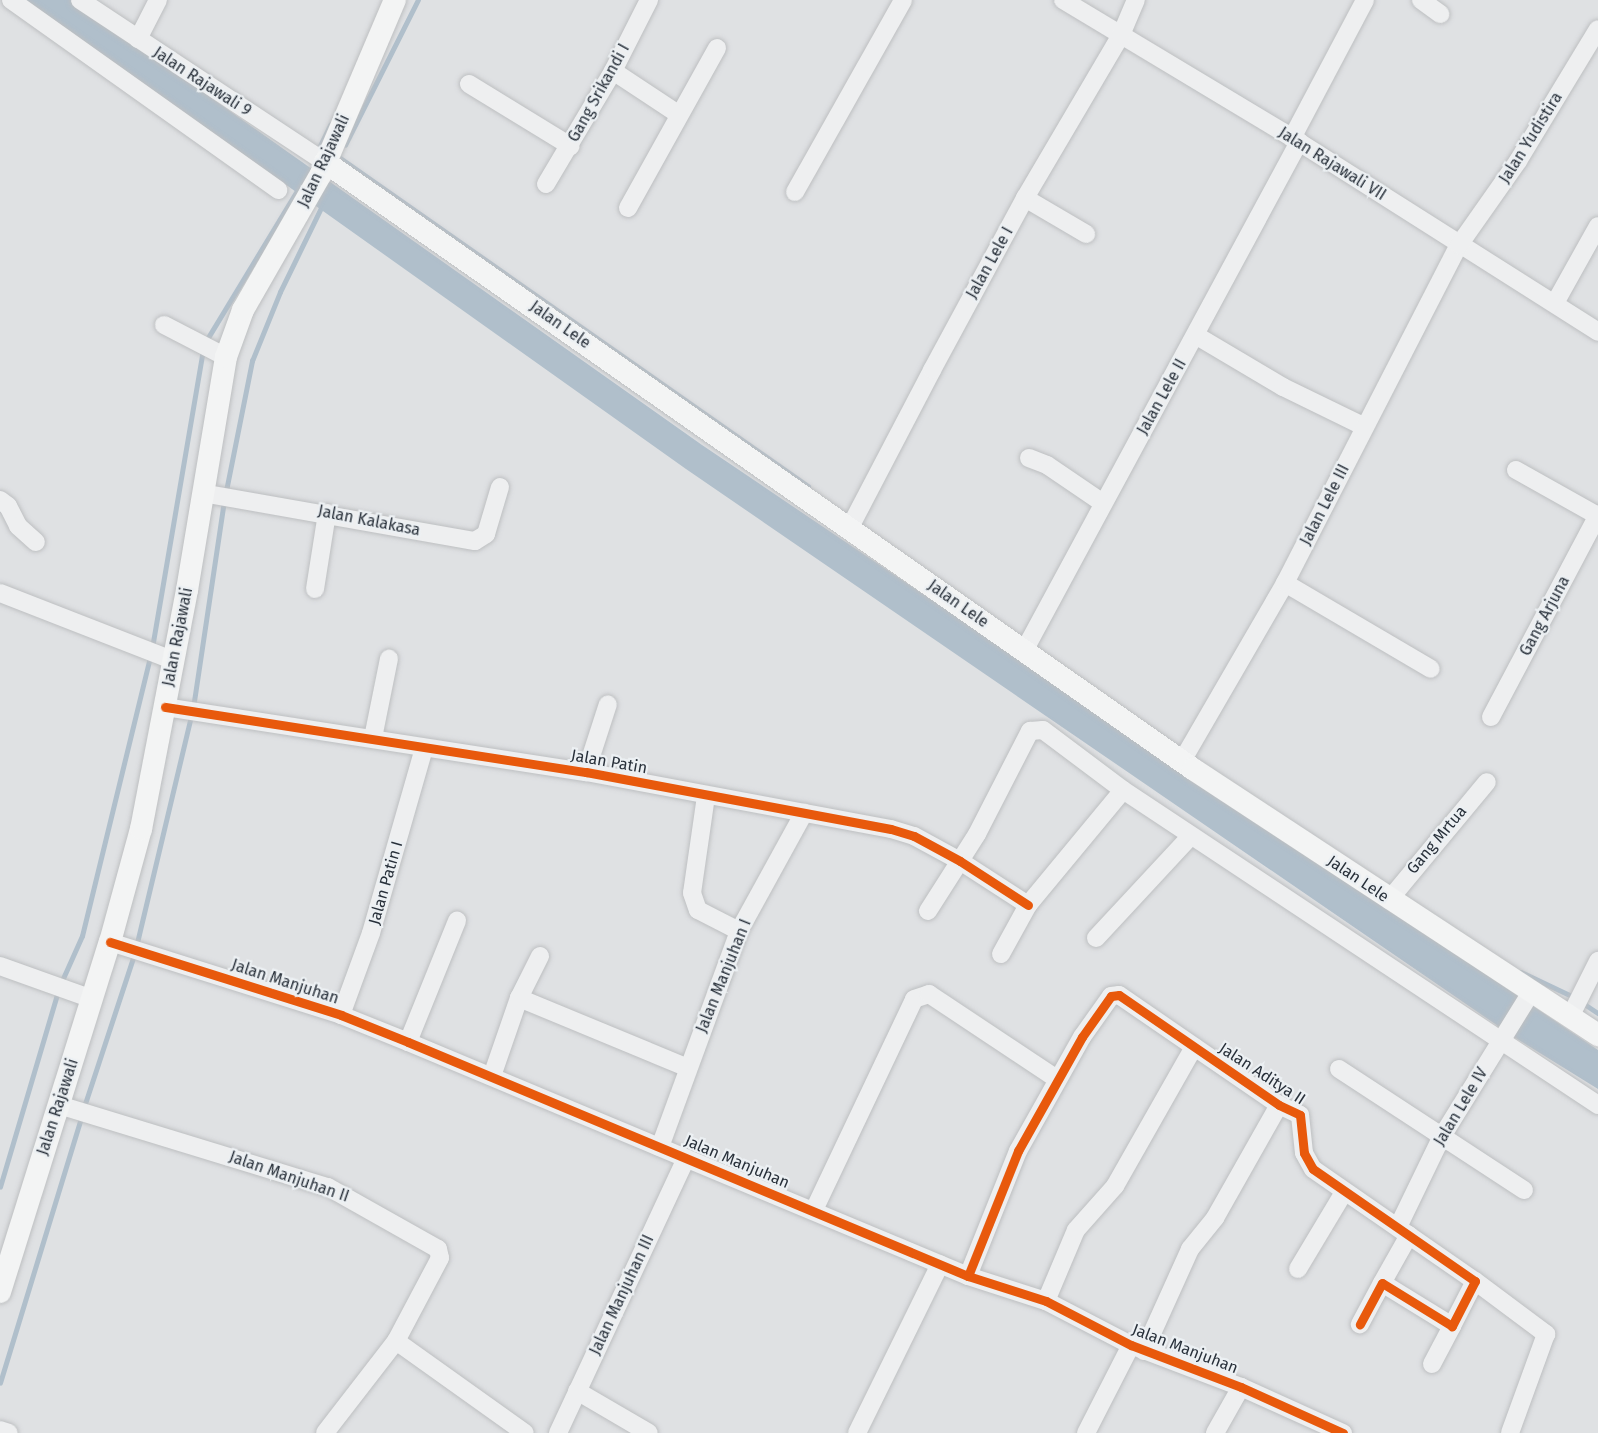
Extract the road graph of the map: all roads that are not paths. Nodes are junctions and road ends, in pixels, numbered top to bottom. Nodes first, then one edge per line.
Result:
1 (11, 0) edge
2 (80, 0) edge
3 (158, 0) edge
4 (395, 0) edge
5 (903, 0) edge
6 (1063, 0) edge
7 (1136, 0) edge
8 (1365, 0) edge
9 (1420, 0) edge
10 (645, 1) edge
11 (1440, 14) dead end
12 (1598, 29) edge
13 (1121, 35) junction
14 (138, 39) junction
15 (717, 48) dead end
16 (613, 71) junction
17 (470, 84) dead end
18 (678, 114) junction
19 (1295, 140) junction
20 (570, 146) junction
21 (323, 168) junction
22 (546, 184) dead end
23 (278, 190) dead end
24 (795, 192) dead end
25 (1025, 198) junction
26 (628, 208) dead end
27 (1598, 226) edge
28 (1086, 234) dead end
29 (1459, 245) junction
30 (1555, 303) junction
31 (164, 325) dead end
32 (1598, 332) edge
33 (1197, 336) junction
34 (226, 357) junction
35 (1365, 427) junction
36 (1029, 458) dead end
37 (1516, 470) dead end
38 (500, 487) dead end
39 (202, 493) junction
40 (0, 500) edge
41 (1103, 503) junction
42 (327, 513) junction
43 (1598, 515) edge
44 (849, 529) junction
45 (36, 542) dead end
46 (1285, 583) junction
47 (315, 589) dead end
48 (0, 592) edge
49 (1024, 651) junction
50 (389, 659) dead end
51 (174, 661) junction
52 (1431, 669) dead end
53 (608, 704) dead end
54 (165, 707) junction
55 (1491, 717) dead end
56 (374, 738) junction
57 (424, 748) junction
58 (1182, 761) junction
59 (586, 772) junction
60 (1487, 782) dead end
61 (1123, 790) junction
62 (706, 796) junction
63 (804, 813) junction
64 (1190, 837) junction
65 (960, 861) junction
66 (1389, 900) junction
67 (1028, 905) junction
68 (928, 911) dead end
69 (456, 921) dead end
70 (739, 931) junction
71 (1096, 938) dead end
72 (110, 942) junction
73 (1001, 954) dead end
74 (540, 956) dead end
75 (1598, 961) edge
76 (0, 966) edge
77 (519, 998) junction
78 (1528, 998) junction
79 (92, 999) junction
80 (341, 1015) junction
81 (1570, 1017) junction
82 (1598, 1035) edge
83 (1503, 1037) junction
84 (408, 1042) junction
85 (1194, 1047) junction
86 (688, 1068) junction
87 (1339, 1069) dead end
88 (492, 1076) junction
89 (1057, 1079) junction
90 (59, 1105) junction
91 (1279, 1105) junction
92 (1598, 1105) edge
93 (1441, 1138) junction
94 (660, 1146) junction
95 (686, 1158) junction
96 (1524, 1190) dead end
97 (1344, 1192) junction
98 (814, 1210) junction
99 (1403, 1231) junction
100 (940, 1264) junction
101 (1298, 1269) dead end
102 (968, 1276) junction
103 (1476, 1281) junction
104 (1382, 1283) junction
105 (0, 1292) edge
106 (1046, 1301) junction
107 (1360, 1324) dead end
108 (1452, 1326) junction
109 (396, 1341) junction
110 (1138, 1348) junction
111 (1432, 1364) dead end
112 (1241, 1387) junction
113 (577, 1391) junction
114 (0, 1430) edge
115 (9, 1433) edge
116 (326, 1433) edge
117 (525, 1433) edge
118 (558, 1433) edge
119 (649, 1433) edge
120 (857, 1433) edge
121 (1086, 1433) edge
122 (1215, 1433) edge
123 (1343, 1433) edge
124 (1509, 1433) edge

1 - 23 street
2 - 14 street, Jalan Rajawali 9
3 - 14 street
4 - 21 main road, Jalan Rajawali
5 - 24 street
6 - 13 street, Jalan Rajawali VII
7 - 13 street, Jalan Lele I
8 - 19 street, Jalan Lele II
9 - 11 street
10 - 16 street, Gang Srikandi I
12 - 29 street, Jalan Yudistira
13 - 19 street, Jalan Rajawali VII
13 - 25 street, Jalan Lele I
14 - 21 street, Jalan Rajawali 9
15 - 18 street
16 - 18 street
16 - 20 street, Gang Srikandi I
17 - 20 street
18 - 26 street
19 - 29 street, Jalan Rajawali VII
19 - 33 street, Jalan Lele II
20 - 22 street, Gang Srikandi I
21 - 34 main road, Jalan Rajawali
21 - 44 main road, Jalan Lele
25 - 28 street
25 - 44 street, Jalan Lele I
27 - 30 street
29 - 30 street, Jalan Rajawali VII
29 - 35 street, Jalan Lele III
30 - 32 street, Jalan Rajawali VII
31 - 34 street
33 - 35 street
33 - 41 street, Jalan Lele II
34 - 39 main road, Jalan Rajawali
35 - 46 street, Jalan Lele III
36 - 41 street
37 - 43 street
38 - 42 street, Jalan Kalakasa
39 - 42 street, Jalan Kalakasa
39 - 51 main road, Jalan Rajawali
40 - 45 street
41 - 49 street, Jalan Lele II
42 - 47 street
43 - 55 street, Gang Arjuna
44 - 49 main road, Jalan Lele
46 - 52 street
46 - 58 street, Jalan Lele III
48 - 51 street
49 - 58 main road, Jalan Lele
50 - 56 street
51 - 54 main road, Jalan Rajawali
53 - 59 street
54 - 56 street, Jalan Patin
54 - 72 main road, Jalan Rajawali
56 - 57 street, Jalan Patin
57 - 59 street, Jalan Patin
57 - 80 street, Jalan Patin I
58 - 66 main road, Jalan Lele
59 - 62 street, Jalan Patin
60 - 66 street, Gang Mrtua
61 - 64 street
61 - 65 street
61 - 67 street
62 - 63 street, Jalan Patin
62 - 70 street
63 - 65 street, Jalan Patin
63 - 70 street, Jalan Manjuhan I
64 - 71 street
64 - 83 street
65 - 67 street, Jalan Patin
65 - 68 street
66 - 78 main road, Jalan Lele
67 - 73 street
69 - 84 street
70 - 86 street, Jalan Manjuhan I
72 - 79 main road, Jalan Rajawali
72 - 80 street, Jalan Manjuhan
74 - 77 street
75 - 81 street
76 - 79 street
77 - 86 street
77 - 88 street
78 - 81 main road, Jalan Lele
78 - 83 street, Jalan Lele IV
79 - 90 main road, Jalan Rajawali
80 - 84 street, Jalan Manjuhan
81 - 82 main road, Jalan Lele
83 - 92 street
83 - 93 street, Jalan Lele IV
84 - 88 street, Jalan Manjuhan
85 - 89 street, Jalan Aditya II
85 - 91 street, Jalan Aditya II
85 - 106 street
86 - 94 street, Jalan Manjuhan I
87 - 93 street
88 - 94 street, Jalan Manjuhan
89 - 98 street
89 - 102 street, Jalan Aditya II
90 - 105 main road, Jalan Rajawali
90 - 109 street, Jalan Manjuhan II
91 - 97 street, Jalan Aditya II
91 - 110 street
93 - 96 street
93 - 99 street, Jalan Lele IV
94 - 95 street, Jalan Manjuhan
95 - 98 street, Jalan Manjuhan
95 - 113 street, Jalan Manjuhan III
97 - 99 street, Jalan Aditya II
97 - 101 street
98 - 100 street, Jalan Manjuhan
99 - 103 street, Jalan Aditya II
99 - 104 street, Jalan Lele IV
100 - 102 street, Jalan Manjuhan
100 - 120 street
102 - 106 street, Jalan Manjuhan
103 - 108 street
103 - 124 street, Jalan Aditya II
104 - 107 street
104 - 108 street
106 - 110 street, Jalan Manjuhan
108 - 111 street
109 - 116 street, Jalan Manjuhan II
109 - 117 street
110 - 112 street, Jalan Manjuhan
110 - 121 street
112 - 122 street
112 - 123 street, Jalan Manjuhan
113 - 118 street, Jalan Manjuhan III
113 - 119 street
114 - 115 street

